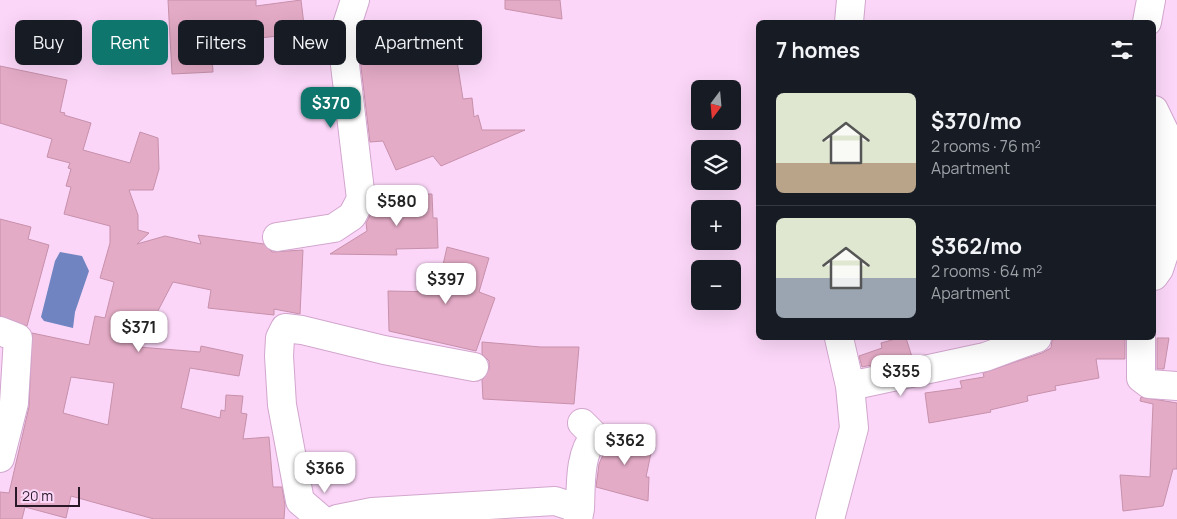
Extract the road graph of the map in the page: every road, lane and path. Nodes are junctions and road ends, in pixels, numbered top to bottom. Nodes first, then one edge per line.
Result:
1 (355, 0) edge
2 (851, 0) edge
3 (1151, 0) edge
4 (849, 20) edge
5 (1147, 20) edge
6 (1156, 114) edge
7 (277, 237) dead end
8 (1156, 273) edge
9 (0, 331) edge
10 (839, 340) edge
11 (1032, 340) edge
12 (1141, 340) edge
13 (474, 367) dead end
14 (850, 386) junction
15 (1177, 386) edge
16 (582, 423) dead end
17 (0, 458) edge
18 (579, 514) edge
19 (321, 519) edge
20 (337, 519) edge
21 (830, 519) edge

1 - 7 street
2 - 4 street
3 - 5 street
6 - 8 street
9 - 17 street
10 - 14 street
11 - 14 street
12 - 15 street
13 - 19 street
14 - 21 street
16 - 18 street
18 - 20 street

